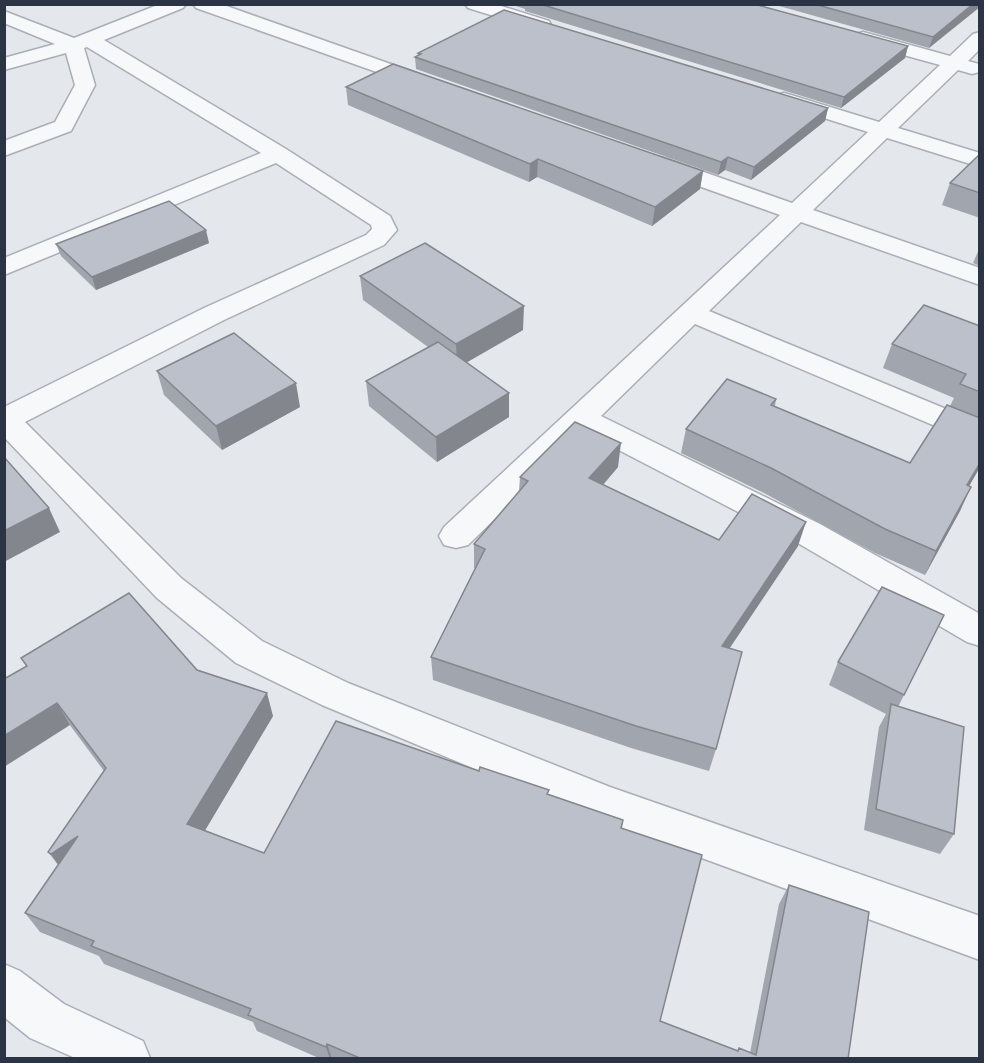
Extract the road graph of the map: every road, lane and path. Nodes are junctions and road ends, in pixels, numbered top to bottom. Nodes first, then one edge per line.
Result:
1 (177, 4) edge
2 (202, 4) edge
3 (474, 4) edge
4 (4, 16) edge
5 (565, 32) edge
6 (840, 32) edge
7 (980, 38) edge
8 (82, 43) junction
9 (954, 63) junction
10 (4, 64) edge
11 (980, 70) edge
12 (449, 91) edge
13 (770, 95) edge
14 (884, 130) junction
15 (4, 149) edge
16 (278, 154) junction
17 (640, 157) edge
18 (980, 160) edge
19 (797, 212) junction
20 (4, 267) edge
21 (980, 278) edge
22 (692, 313) junction
23 (581, 418) junction
24 (5, 419) edge
25 (980, 435) edge
26 (456, 536) dead end
27 (980, 632) edge
28 (980, 938) edge
29 (4, 987) edge
30 (126, 1059) edge

1 - 8 street
2 - 12 street
3 - 5 street
4 - 8 street
6 - 9 street
7 - 9 street
8 - 10 street
8 - 15 street
8 - 16 street
9 - 11 street
9 - 14 street
13 - 14 street
14 - 18 street
14 - 19 street
16 - 20 street
16 - 24 street
17 - 19 street
19 - 21 street
19 - 22 street
22 - 23 street
22 - 25 street
23 - 26 street
23 - 27 street
24 - 28 street
29 - 30 street

